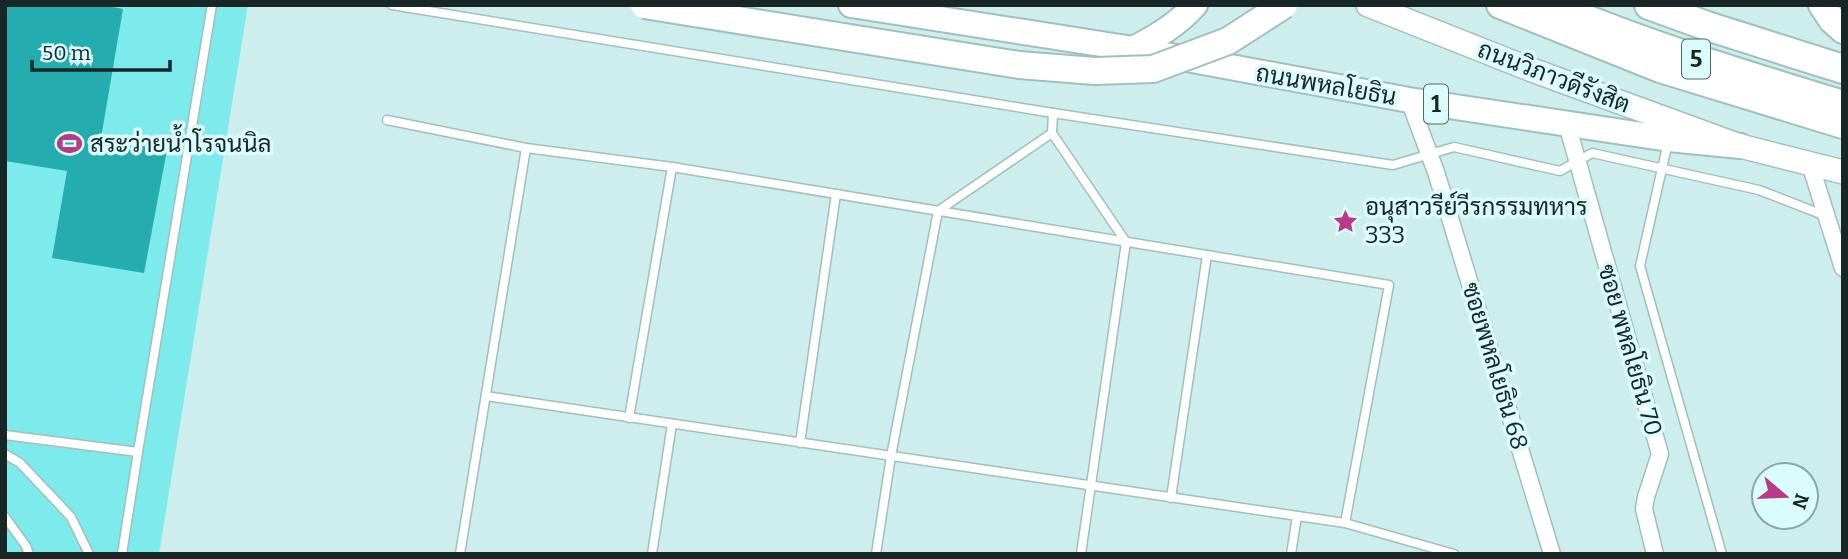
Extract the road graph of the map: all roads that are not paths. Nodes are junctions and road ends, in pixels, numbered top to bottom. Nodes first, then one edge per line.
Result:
1 (212, 5) edge
2 (392, 5) edge
3 (644, 5) edge
4 (851, 5) edge
5 (1195, 5) edge
6 (1284, 5) edge
7 (1368, 5) edge
8 (1500, 5) edge
9 (1551, 5) edge
10 (1649, 5) edge
11 (1677, 5) edge
12 (1822, 5) edge
13 (1843, 30) edge
14 (1133, 49) junction
15 (1843, 62) edge
16 (1843, 69) edge
17 (1409, 100) junction
18 (1843, 105) edge
19 (1053, 113) junction
20 (387, 120) dead end
21 (1567, 124) junction
22 (1843, 125) edge
23 (1052, 133) junction
24 (1669, 139) junction
25 (1741, 146) junction
26 (526, 148) junction
27 (1429, 154) junction
28 (1577, 161) junction
29 (1810, 164) junction
30 (672, 167) junction
31 (1662, 168) junction
32 (1843, 172) edge
33 (835, 194) junction
34 (938, 211) junction
35 (1826, 216) junction
36 (1126, 242) junction
37 (1207, 255) junction
38 (1843, 268) edge
39 (486, 396) junction
40 (629, 418) junction
41 (672, 424) junction
42 (5, 435) edge
43 (800, 443) junction
44 (138, 452) junction
45 (5, 454) edge
46 (891, 456) junction
47 (1090, 486) junction
48 (1171, 498) junction
49 (1297, 516) junction
50 (5, 517) edge
51 (1345, 523) junction
52 (29, 554) edge
53 (89, 554) edge
54 (122, 554) edge
55 (460, 554) edge
56 (652, 554) edge
57 (876, 554) edge
58 (1081, 554) edge
59 (1292, 554) edge
60 (1454, 554) edge
61 (1552, 554) edge
62 (1656, 554) edge
63 (1722, 554) edge

1 - 44 lane
2 - 19 lane
3 - 6 highway, bridge
4 - 14 main road, ถนนพหลโยธิน / 1
5 - 14 main road
7 - 25 main road, ถนนวิภาวดีรังสิต
8 - 22 highway
9 - 18 highway, 5
10 - 16 highway, 5
11 - 15 highway
12 - 13 highway
14 - 17 main road, ถนนพหลโยธิน / 1
17 - 21 main road, ถนนพหลโยธิน / 1
17 - 27 street, ซอยพหลโยธิน 68
19 - 23 lane
19 - 27 lane
20 - 26 lane
21 - 24 main road, ถนนพหลโยธิน / 1
21 - 28 street, ซอย พหลโยธิน 70
23 - 34 lane
23 - 36 lane
24 - 25 main road, ถนนพหลโยธิน / 1
24 - 31 lane
25 - 29 main road, ถนนพหลโยธิน / 1
26 - 30 lane
26 - 39 lane
27 - 28 lane
27 - 61 street, ซอยพหลโยธิน 68
28 - 31 lane
28 - 62 street, ซอย พหลโยธิน 70
29 - 32 main road, ถนนพหลโยธิน / 1
29 - 35 street
30 - 33 lane
30 - 40 lane
31 - 35 lane
31 - 63 lane
33 - 34 lane
33 - 43 lane
34 - 36 lane
34 - 46 lane
35 - 38 street
36 - 37 lane
36 - 47 lane
37 - 48 lane
37 - 51 lane
39 - 40 lane
39 - 55 lane
40 - 41 lane
41 - 43 lane
41 - 56 lane
42 - 44 lane
43 - 46 lane
44 - 54 lane
45 - 53 lane
46 - 47 lane
46 - 57 lane
47 - 48 lane
47 - 58 lane
48 - 49 lane
49 - 51 lane
49 - 59 lane
50 - 52 lane
51 - 60 lane

